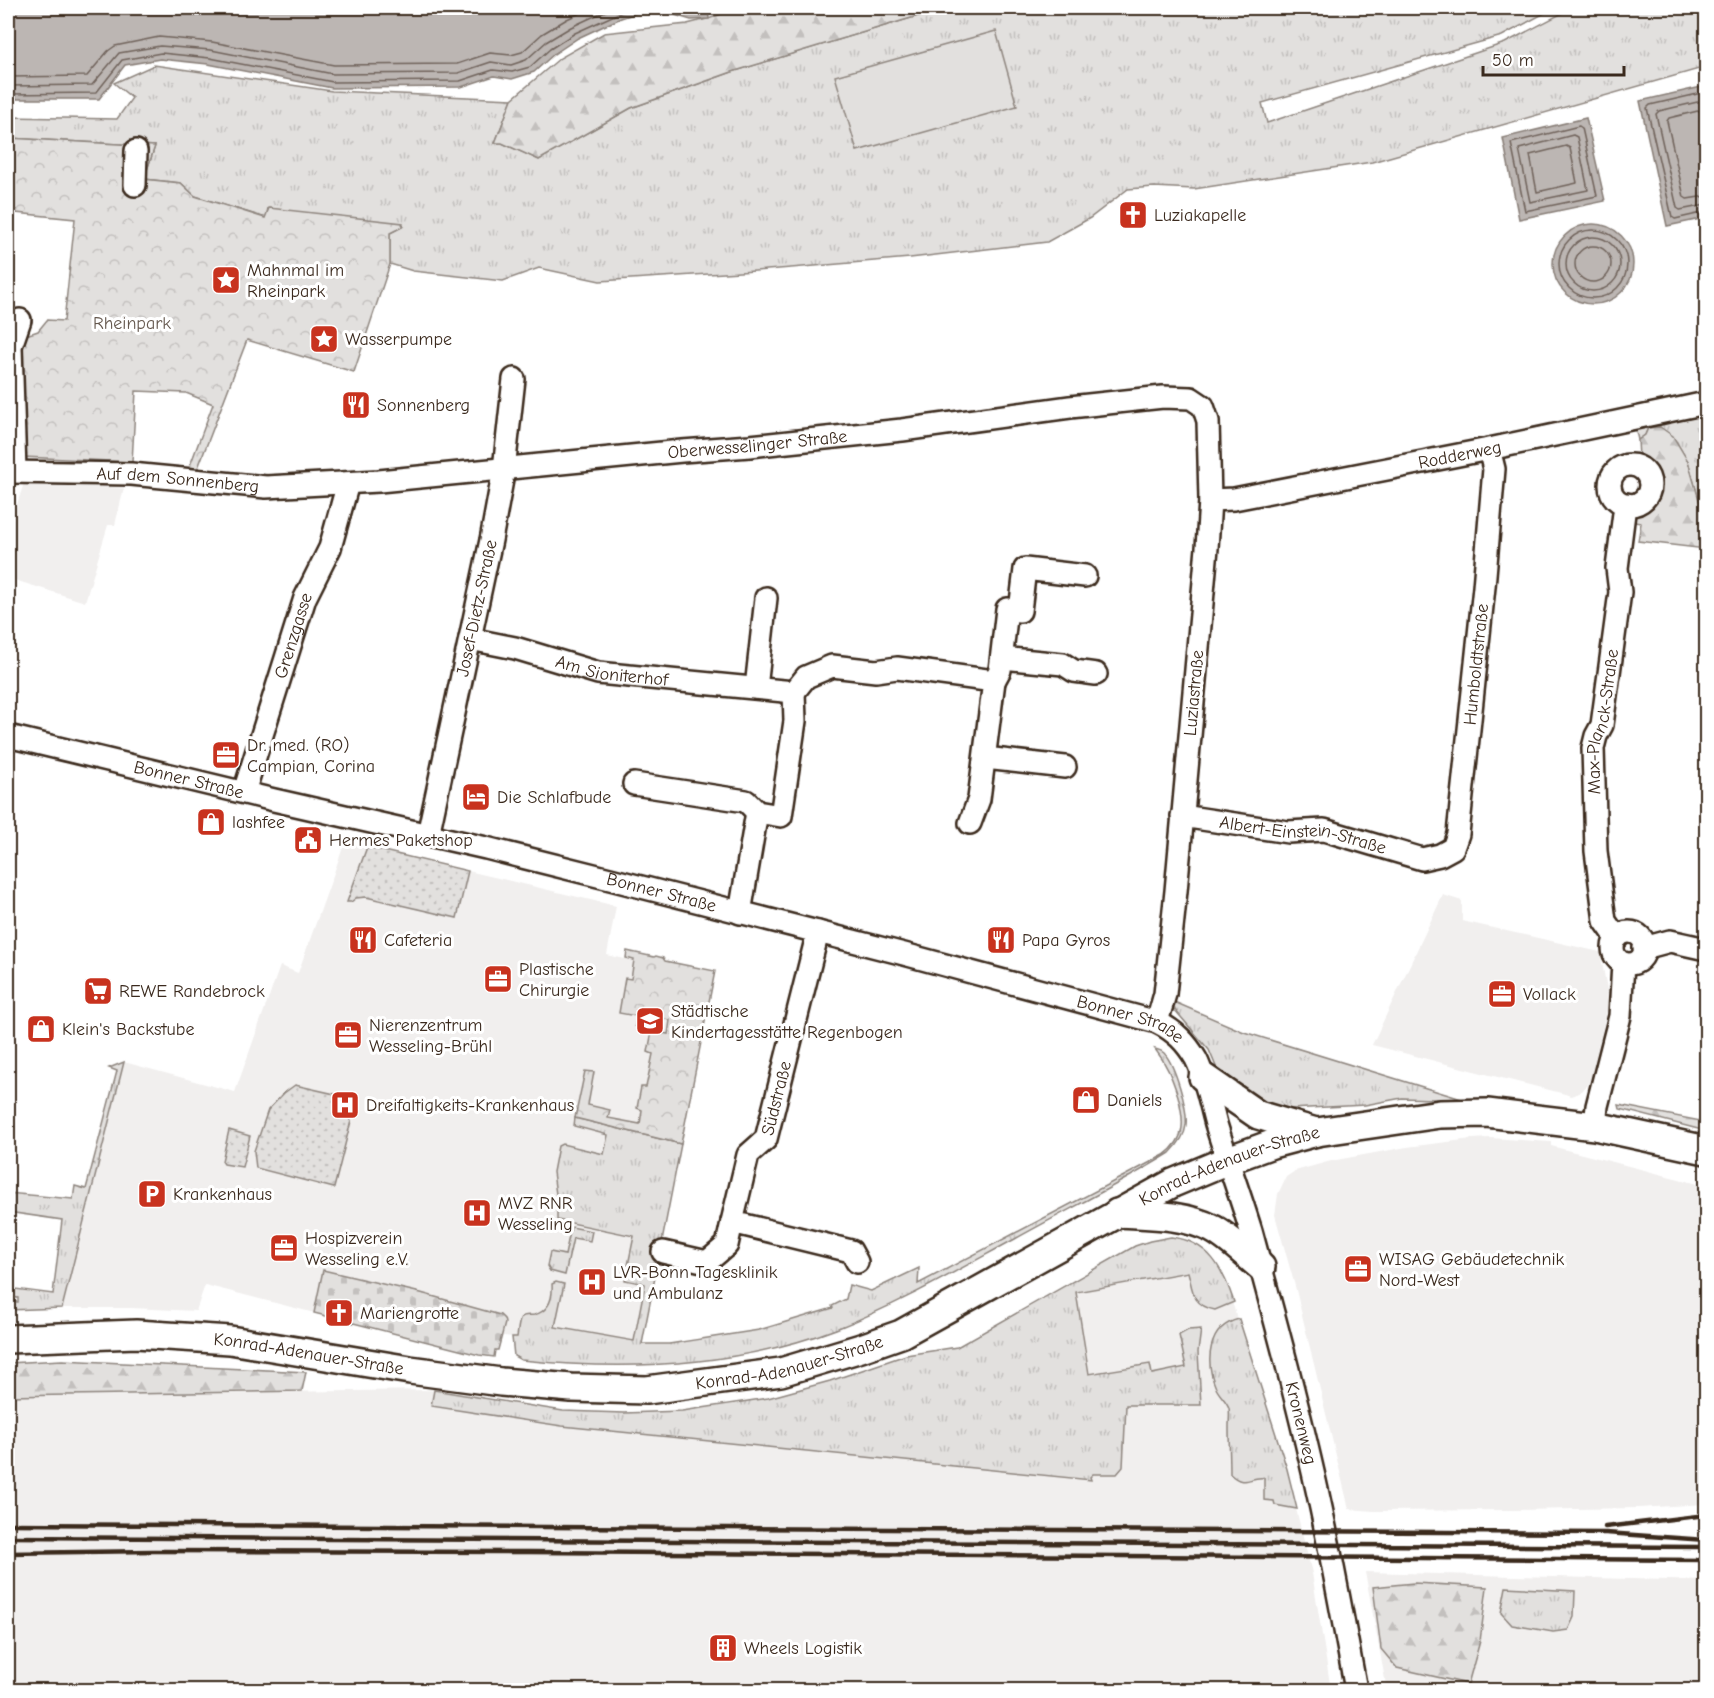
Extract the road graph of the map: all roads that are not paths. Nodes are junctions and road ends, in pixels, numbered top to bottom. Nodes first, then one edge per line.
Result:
1 (136, 151) dead end
2 (135, 185) dead end
3 (20, 320) dead end
4 (514, 379) dead end
5 (1163, 397) joint
6 (1707, 403) edge
7 (1489, 449) junction
8 (504, 469) junction
9 (11, 472) edge
10 (348, 483) junction
11 (1210, 500) junction
12 (1627, 504) dead end
13 (1085, 576) dead end
14 (766, 598) dead end
15 (470, 639) junction
16 (1002, 658) junction
17 (1096, 674) dead end
18 (994, 681) junction
19 (756, 688) junction
20 (794, 692) junction
21 (8, 736) edge
22 (985, 758) junction
23 (1065, 767) dead end
24 (634, 784) dead end
25 (244, 792) junction
26 (757, 812) junction
27 (1182, 816) junction
28 (970, 823) dead end
29 (428, 835) junction
30 (1422, 859) joint
31 (740, 913) junction
32 (818, 932) junction
33 (1617, 938) junction
34 (1644, 948) junction
35 (1706, 948) edge
36 (1623, 963) junction
37 (1157, 1022) junction
38 (1203, 1077) junction
39 (1595, 1126) junction
40 (1317, 1132) junction
41 (1707, 1150) edge
42 (1228, 1160) junction
43 (1116, 1213) junction
44 (732, 1222) junction
45 (663, 1251) dead end
46 (857, 1262) dead end
47 (1260, 1267) junction
48 (8, 1339) edge
49 (1356, 1690) edge

1 - 2 street
3 - 9 street
4 - 8 street, Josef-Dietz-Straße
5 - 8 street, Oberwesselinger Straße
5 - 11 street, Luziastraße
6 - 7 street, Rodderweg
7 - 11 street, Rodderweg
7 - 30 street, Humboldtstraße
8 - 10 street, Oberwesselinger Straße
8 - 15 street, Josef-Dietz-Straße
9 - 10 street, Auf dem Sonnenberg
10 - 25 street, Grenzgasse
11 - 27 street, Luziastraße
12 - 33 street, Max-Planck-Straße
13 - 16 street
14 - 19 street
15 - 19 street, Am Sioniterhof
15 - 29 street, Josef-Dietz-Straße
16 - 17 street
16 - 18 street
18 - 20 street
18 - 22 street
19 - 20 street, Am Sioniterhof
20 - 26 street
21 - 25 street, Bonner Straße
22 - 23 street
22 - 28 street
24 - 26 street
25 - 29 street, Bonner Straße
26 - 31 street
27 - 30 street, Albert-Einstein-Straße
27 - 37 street, Luziastraße
29 - 31 street, Bonner Straße
31 - 32 street, Bonner Straße
32 - 37 street, Bonner Straße
32 - 44 street, Südstraße
33 - 34 street
33 - 36 street, Max-Planck-Straße
34 - 35 street
34 - 36 street
36 - 39 street, Max-Planck-Straße
37 - 38 street, Bonner Straße
38 - 40 main road
38 - 42 street, Bonner Straße
39 - 40 main road, Konrad-Adenauer-Straße
39 - 41 main road, Konrad-Adenauer-Straße
40 - 42 main road, Konrad-Adenauer-Straße
42 - 43 main road, Konrad-Adenauer-Straße
42 - 47 street, Kronenweg
43 - 47 main road
43 - 48 main road, Konrad-Adenauer-Straße
44 - 45 street, Südstraße
44 - 46 street
47 - 49 street, Kronenweg

